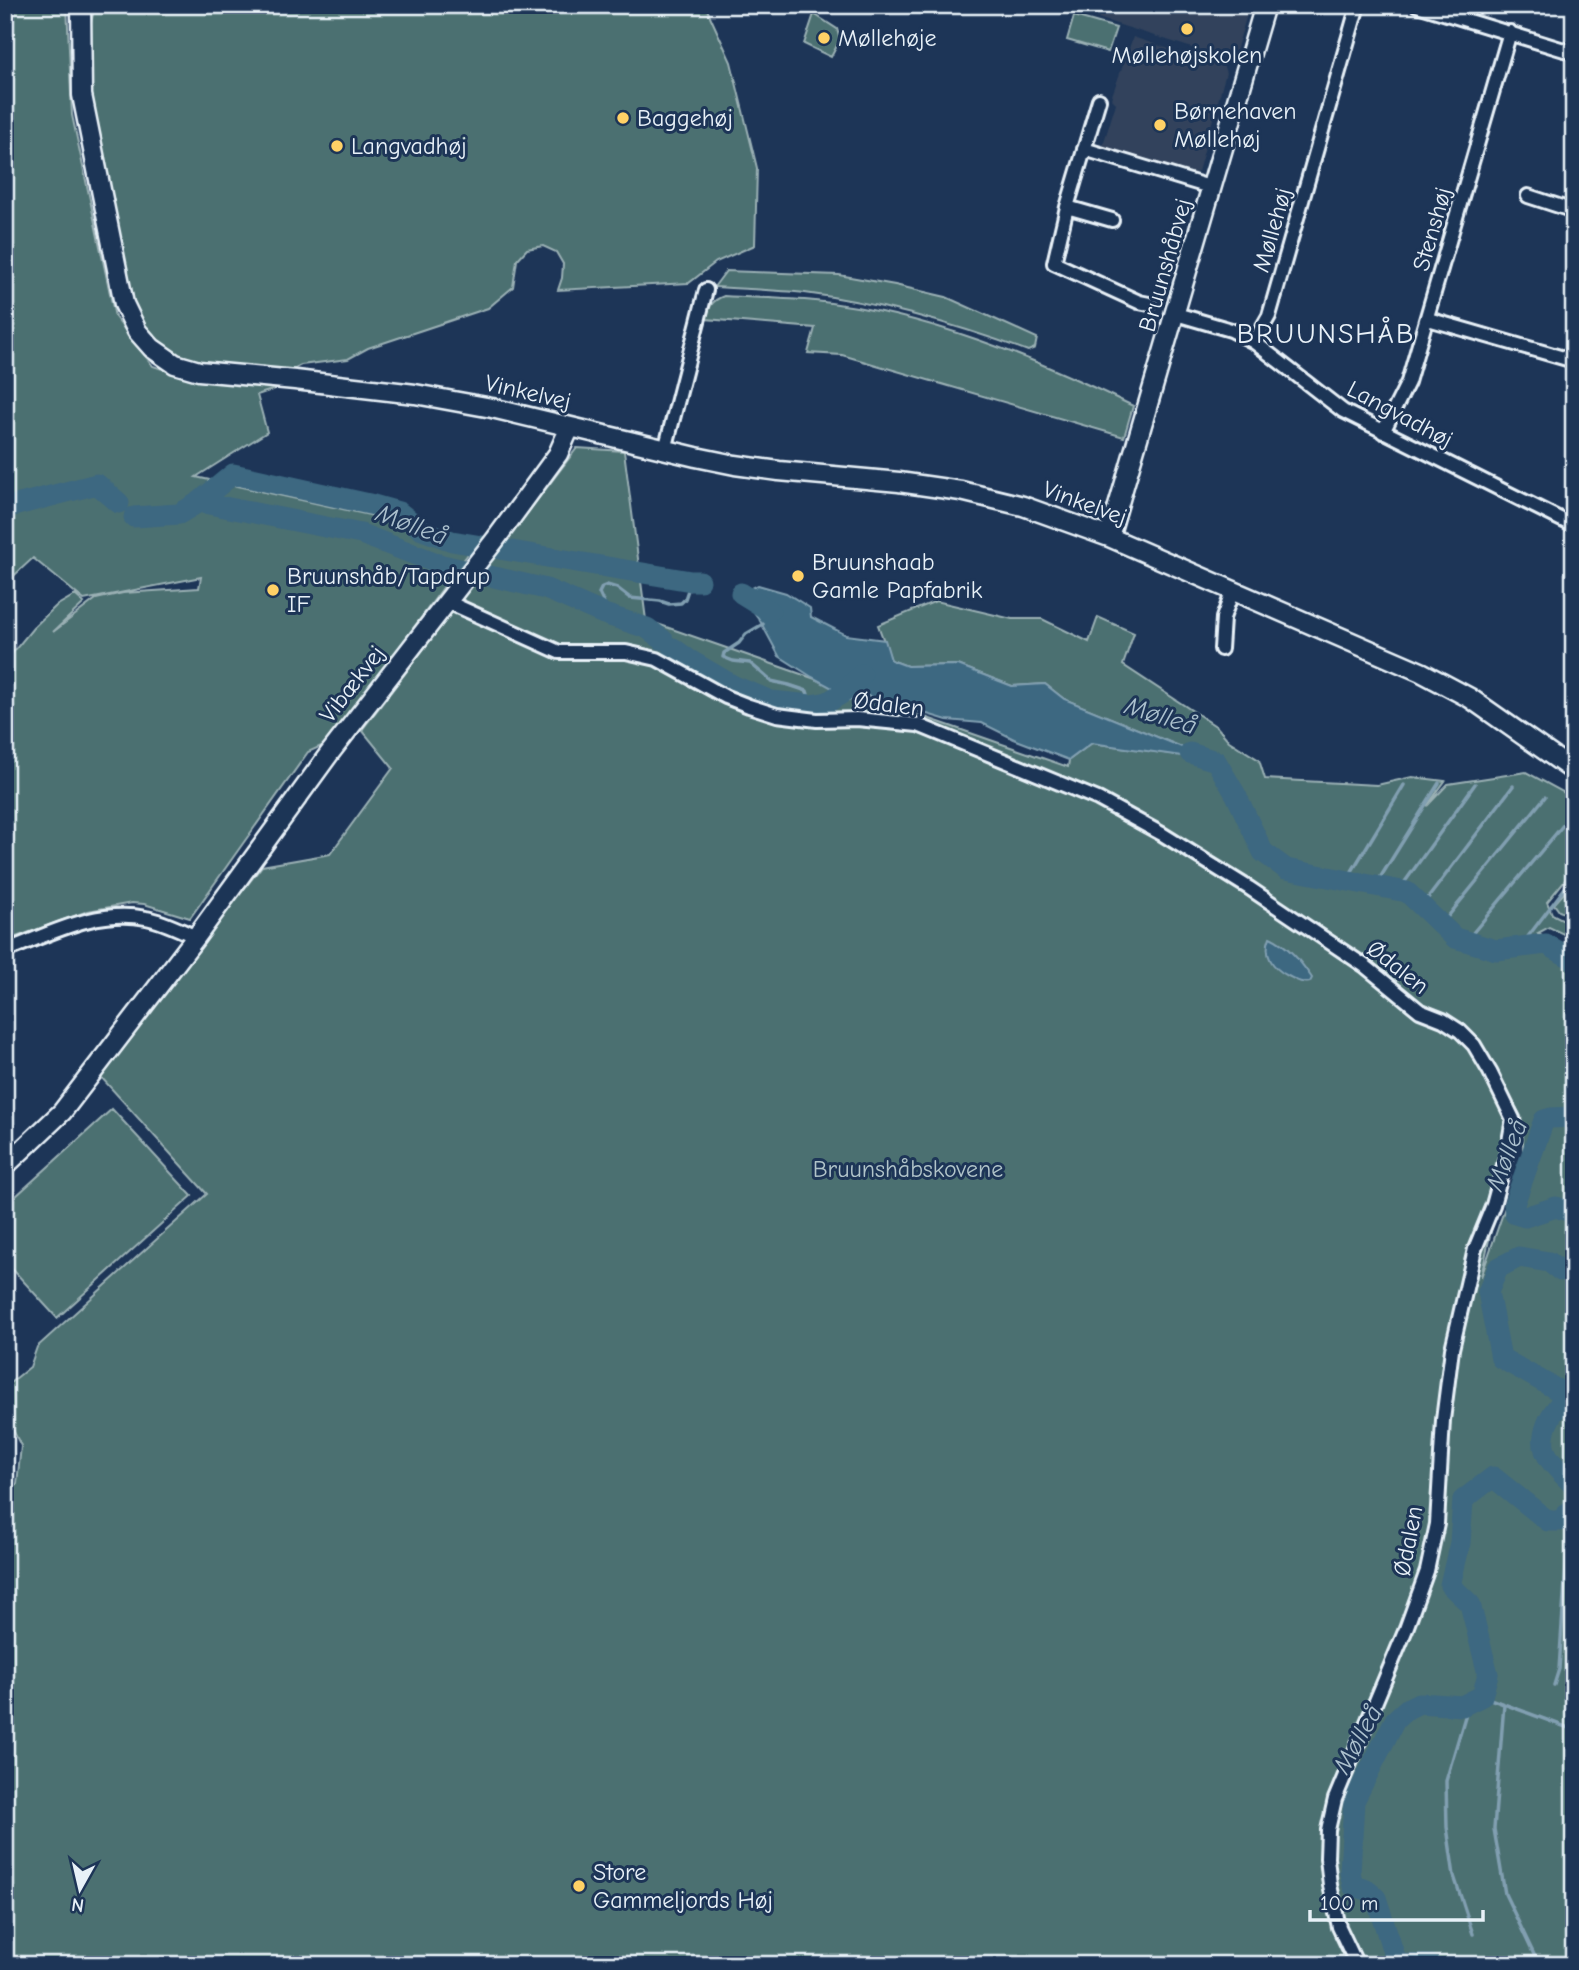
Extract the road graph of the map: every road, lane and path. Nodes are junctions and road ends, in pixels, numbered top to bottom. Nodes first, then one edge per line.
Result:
1 (80, 5) edge
2 (1265, 5) edge
3 (1358, 5) edge
4 (1417, 5) edge
5 (1510, 33) junction
6 (1574, 53) edge
7 (1098, 100) dead end
8 (1084, 149) junction
9 (1213, 188) junction
10 (1528, 196) dead end
11 (1067, 207) junction
12 (1574, 211) edge
13 (1112, 220) dead end
14 (706, 290) dead end
15 (1149, 304) dead end
16 (1176, 314) junction
17 (1428, 318) junction
18 (1254, 342) junction
19 (1574, 360) edge
20 (570, 427) junction
21 (1383, 432) junction
22 (665, 450) junction
23 (1574, 526) edge
24 (1109, 537) junction
25 (1233, 590) junction
26 (448, 602) junction
27 (1221, 649) dead end
28 (1574, 771) edge
29 (196, 937) junction
30 (5, 951) edge
31 (5, 1166) edge
32 (1357, 1965) edge

1 - 20 street, Vinkelvej
2 - 9 street, Bruunshåbvej
3 - 18 street, Møllehøj
4 - 5 street
5 - 6 street
5 - 17 street, Stenshøj
7 - 8 street
8 - 9 street
8 - 11 street
9 - 16 street, Bruunshåbvej
10 - 12 street
11 - 13 street
11 - 15 street
14 - 22 street
16 - 18 street, Langvadhøj
16 - 24 street, Bruunshåbvej
17 - 19 street
17 - 21 street, Stenshøj
18 - 21 street, Langvadhøj
20 - 22 street, Vinkelvej
20 - 26 street, Vibækvej
21 - 23 street, Langvadhøj
22 - 24 street, Vinkelvej
24 - 25 street, Vinkelvej
25 - 27 street
25 - 28 street, Vinkelvej
26 - 29 street, Vibækvej
26 - 32 street, Ødalen
29 - 30 street
29 - 31 street, Vibækvej

